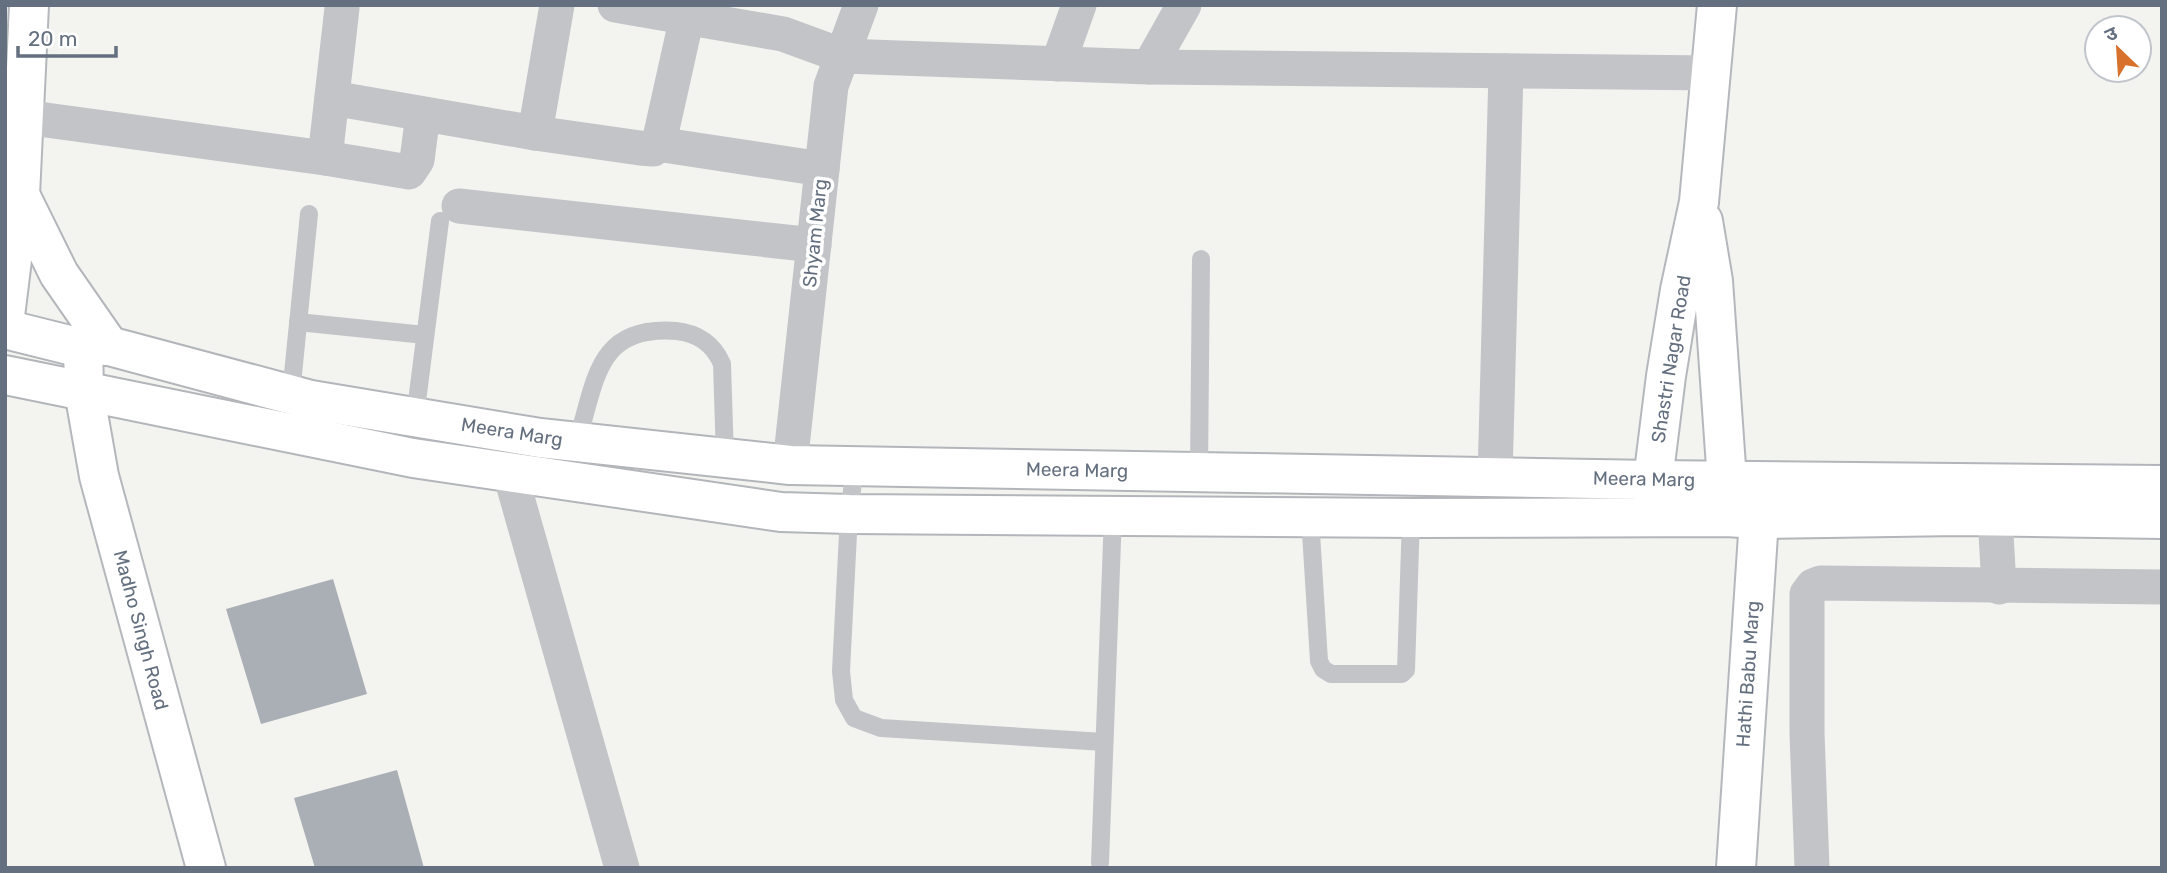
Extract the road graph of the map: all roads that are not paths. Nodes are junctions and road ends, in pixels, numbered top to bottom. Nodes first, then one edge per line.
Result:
1 (29, 5) edge
2 (557, 5) edge
3 (615, 5) edge
4 (861, 5) edge
5 (1079, 5) edge
6 (1184, 5) edge
7 (1717, 5) edge
8 (337, 6) edge
9 (687, 17) junction
10 (843, 56) junction
11 (1058, 64) junction
12 (1149, 68) junction
13 (1506, 71) junction
14 (1712, 73) junction
15 (332, 98) junction
16 (423, 114) junction
17 (24, 117) junction
18 (535, 133) junction
19 (657, 144) junction
20 (325, 158) junction
21 (822, 169) junction
22 (20, 194) junction
23 (1699, 202) junction
24 (309, 214) dead end
25 (449, 214) joint
26 (814, 246) junction
27 (1200, 260) dead end
28 (5, 316) edge
29 (298, 323) junction
30 (5, 329) edge
31 (425, 335) junction
32 (96, 346) junction
33 (5, 375) edge
34 (84, 391) junction
35 (291, 394) junction
36 (415, 417) junction
37 (577, 442) junction
38 (725, 458) junction
39 (790, 466) junction
40 (855, 466) junction
41 (1199, 471) junction
42 (510, 473) junction
43 (1496, 477) junction
44 (1653, 480) junction
45 (2162, 485) edge
46 (1742, 499) junction
47 (849, 514) junction
48 (1113, 515) junction
49 (1995, 516) junction
50 (1310, 517) junction
51 (1411, 517) junction
52 (1654, 517) junction
53 (2162, 519) edge
54 (1999, 587) junction
55 (2162, 587) edge
56 (1104, 742) junction
57 (1100, 863) dead end
58 (206, 868) edge
59 (622, 868) edge
60 (1736, 868) edge
61 (1812, 868) edge

1 - 17 main road
2 - 18 street
3 - 9 street
4 - 10 street, Shyam Marg
5 - 11 street
6 - 12 street
7 - 14 main road, Shastri Nagar Road
8 - 15 street
9 - 10 street
9 - 19 street
10 - 11 street
10 - 21 street, Shyam Marg
11 - 12 street
12 - 13 street
13 - 14 street
13 - 43 street
14 - 23 main road, Shastri Nagar Road
15 - 16 street
15 - 20 street
16 - 18 street
16 - 20 street
17 - 20 street
17 - 22 main road
18 - 19 street
19 - 21 street
21 - 26 street, Shyam Marg
22 - 28 main road
22 - 32 main road
23 - 44 main road, Shastri Nagar Road
23 - 46 main road, Shastri Nagar Road
24 - 29 lane
25 - 26 street
25 - 31 lane
26 - 39 street, Shyam Marg
27 - 41 lane
29 - 31 lane
29 - 35 lane
30 - 32 main road, Meera Marg
31 - 36 lane
32 - 34 main road, Madho Singh Road
32 - 35 main road, Meera Marg
33 - 34 main road, Meera Marg
34 - 42 main road, Meera Marg
34 - 58 main road, Madho Singh Road
35 - 36 main road, Meera Marg
36 - 37 main road, Meera Marg
37 - 38 main road, Meera Marg
37 - 38 lane
38 - 39 main road, Meera Marg
39 - 40 main road, Meera Marg
40 - 41 main road, Meera Marg
40 - 47 lane
41 - 43 main road, Meera Marg
42 - 47 main road, Meera Marg
42 - 59 street
43 - 44 main road, Meera Marg
44 - 46 main road, Meera Marg
44 - 52 main road, Shastri Nagar Road
45 - 46 main road, Meera Marg
46 - 49 main road, Meera Marg
46 - 52 main road, Meera Marg
46 - 60 main road, Hathi Babu Marg
47 - 48 main road, Meera Marg
47 - 56 lane
48 - 50 main road, Meera Marg
48 - 56 lane
49 - 53 main road, Meera Marg
49 - 54 street
50 - 51 main road, Meera Marg
50 - 51 lane
51 - 52 main road, Meera Marg
54 - 55 street
54 - 61 street
56 - 57 lane

